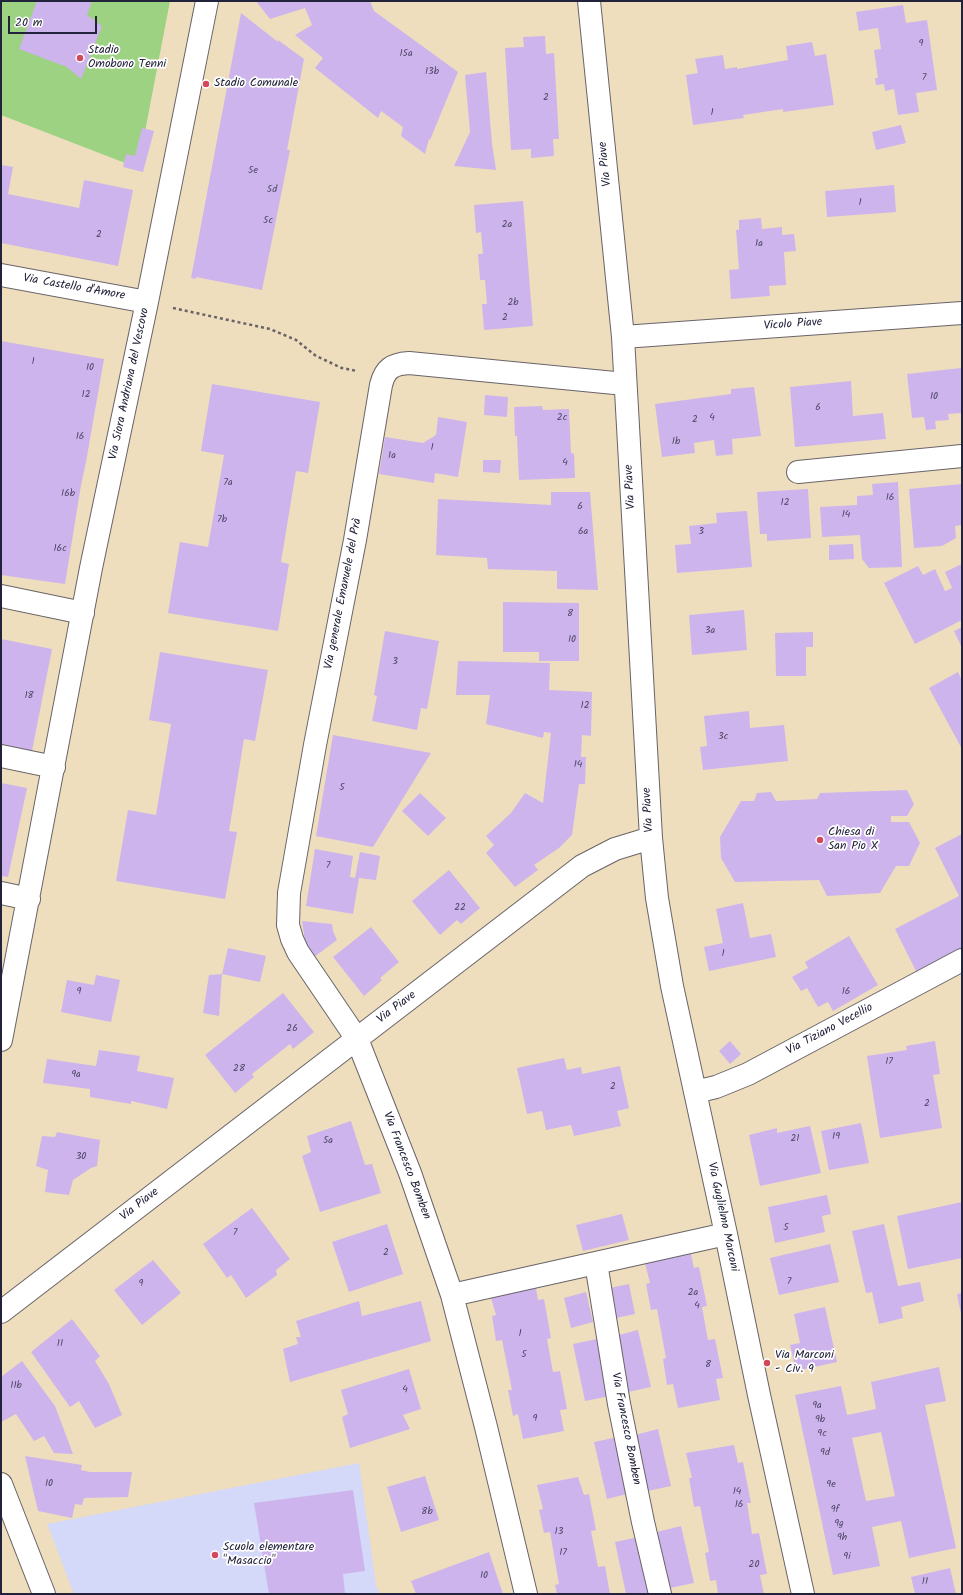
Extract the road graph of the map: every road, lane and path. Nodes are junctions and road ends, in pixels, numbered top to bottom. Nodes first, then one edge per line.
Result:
1 (207, 1) edge
2 (589, 1) edge
3 (1, 275) edge
4 (147, 302) junction
5 (962, 313) edge
6 (623, 337) junction
7 (383, 376) junction
8 (625, 384) junction
9 (962, 456) edge
10 (798, 472) dead end
11 (1, 596) edge
12 (83, 613) junction
13 (1, 756) edge
14 (54, 767) junction
15 (651, 838) junction
16 (1, 893) edge
17 (29, 899) junction
18 (962, 960) edge
19 (357, 1039) junction
20 (1, 1040) edge
21 (695, 1092) junction
22 (726, 1234) junction
23 (596, 1263) junction
24 (452, 1295) junction
25 (1, 1312) edge
26 (1, 1484) edge
27 (44, 1594) edge
28 (526, 1594) edge
29 (660, 1594) edge
30 (803, 1594) edge

1 - 4 street, Via Siora Andriana del Vescovo
2 - 6 street, Via Piave
3 - 4 street, Via Castello d'Amore
4 - 7 path
4 - 12 street, Via Siora Andriana del Vescovo
5 - 6 street, Vicolo Piave
6 - 8 street, Via Piave
7 - 8 street
7 - 19 street, Via generale Emanuele del Prà
8 - 15 street, Via Piave
9 - 10 street
11 - 12 street
12 - 14 street, Via Siora Andriana del Vescovo
13 - 14 street
14 - 17 street, Via Siora Andriana del Vescovo
15 - 19 street, Via Piave
15 - 21 street, Via Guglielmo Marconi
16 - 17 street
17 - 20 street, Via Siora Andriana del Vescovo
18 - 21 street, Via Tiziano Vecellio
19 - 24 street, Via Francesco Bomben
19 - 25 street, Via Piave
21 - 22 street, Via Guglielmo Marconi
22 - 23 street
22 - 30 street, Via Guglielmo Marconi
23 - 24 street
23 - 29 street, Via Francesco Bomben
24 - 28 street, Via Francesco Bomben
26 - 27 street

